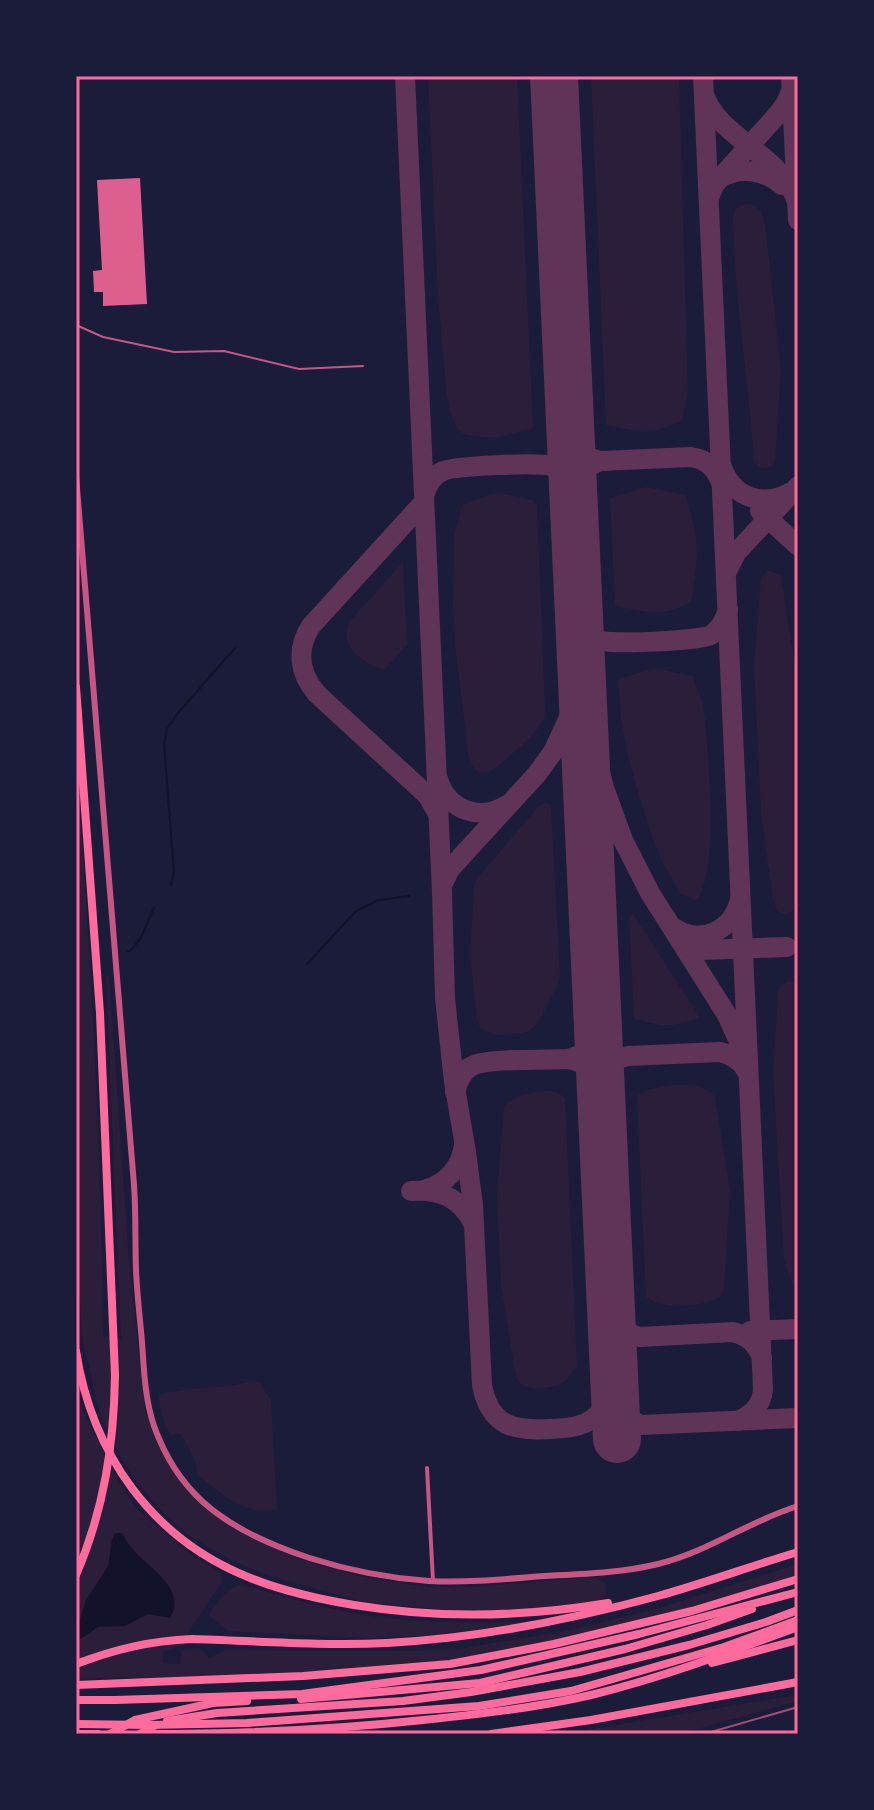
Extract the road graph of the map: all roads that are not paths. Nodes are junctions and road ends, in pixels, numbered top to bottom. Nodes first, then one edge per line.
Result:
1 (76, 325) edge
2 (363, 366) dead end
3 (76, 476) edge
4 (76, 687) edge
5 (76, 1351) edge
6 (427, 1468) dead end
7 (798, 1506) edge
8 (798, 1552) edge
9 (76, 1575) edge
10 (798, 1579) edge
11 (433, 1581) junction
12 (798, 1592) edge
13 (660, 1595) junction
14 (798, 1610) edge
15 (798, 1620) edge
16 (798, 1627) edge
17 (798, 1640) edge
18 (76, 1664) edge
19 (672, 1671) junction
20 (798, 1682) edge
21 (76, 1685) edge
22 (76, 1700) edge
23 (591, 1720) junction
24 (76, 1724) edge
25 (246, 1733) edge
26 (76, 1734) edge
27 (98, 1734) edge
28 (110, 1734) edge
29 (142, 1734) edge
30 (491, 1734) edge
31 (538, 1734) edge

1 - 2 lane
3 - 11 street
4 - 9 highway
5 - 13 highway
6 - 11 street
7 - 11 street
8 - 13 highway
10 - 21 highway
12 - 22 highway
12 - 28 highway
13 - 18 highway
14 - 29 highway
15 - 24 highway
16 - 19 highway
17 - 19 highway
19 - 25 highway
20 - 23 highway
23 - 30 highway
23 - 31 highway
25 - 29 highway
26 - 27 highway

